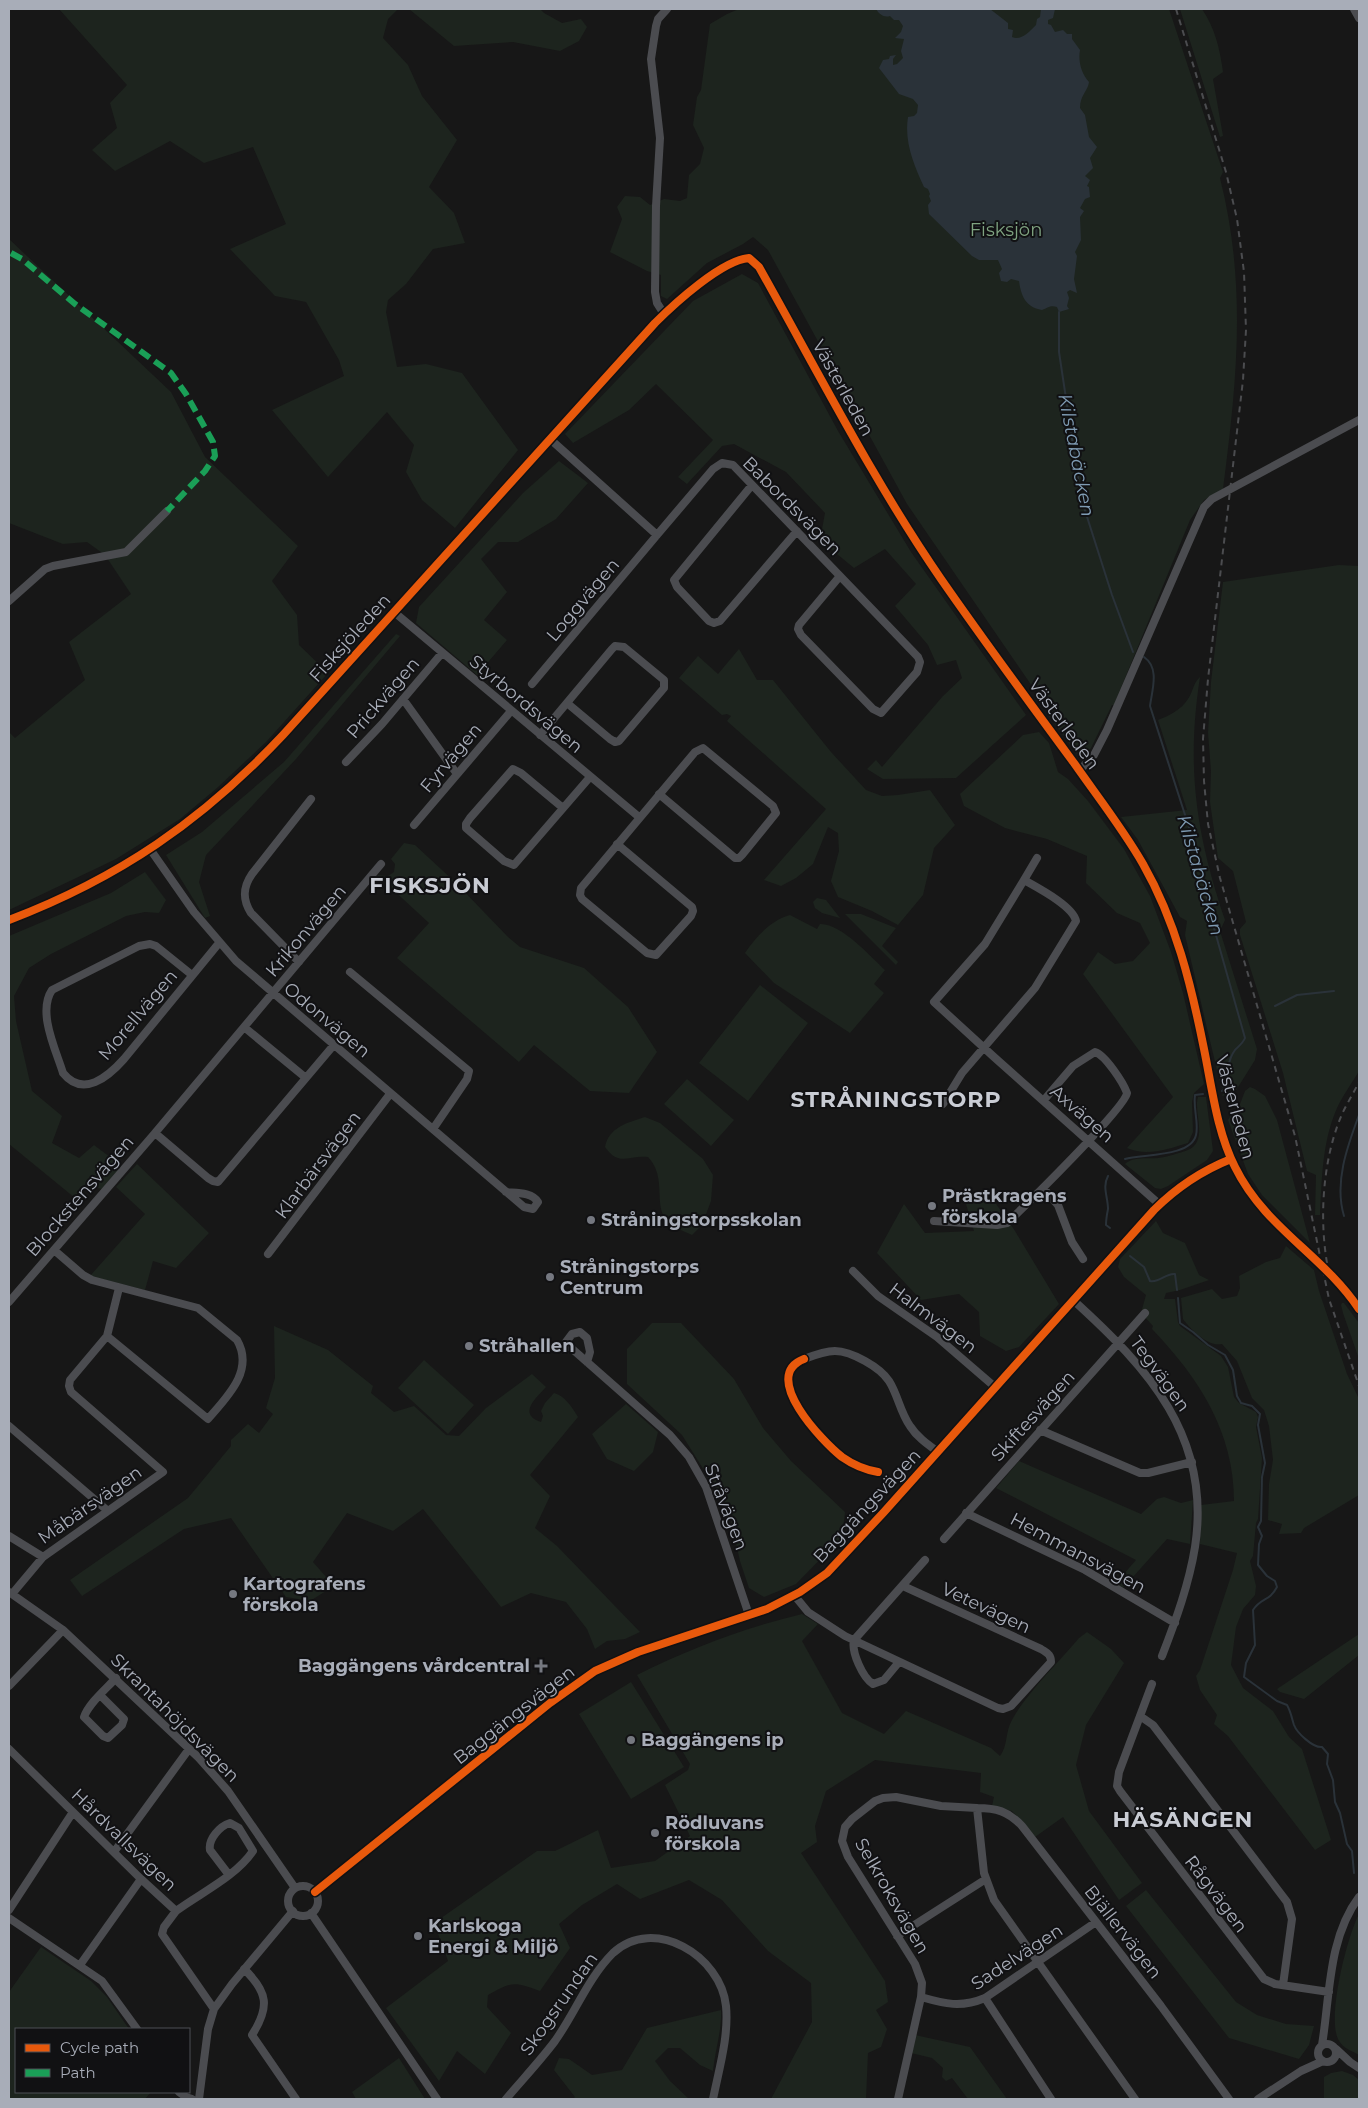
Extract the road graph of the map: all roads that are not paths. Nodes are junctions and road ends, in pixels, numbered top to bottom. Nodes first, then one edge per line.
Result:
1 (667, 9) edge
2 (1354, 9) edge
3 (1359, 18) edge
4 (664, 314) junction
5 (1359, 420) edge
6 (550, 438) junction
7 (752, 485) junction
8 (167, 511) dead end
9 (796, 531) junction
10 (657, 535) junction
11 (840, 576) junction
12 (9, 601) edge
13 (394, 612) junction
14 (442, 653) junction
15 (532, 684) dead end
16 (403, 699) junction
17 (567, 703) junction
18 (511, 711) junction
19 (540, 735) junction
20 (346, 762) dead end
21 (1079, 771) junction
22 (457, 774) junction
23 (590, 777) junction
24 (659, 794) junction
25 (311, 799) dead end
26 (563, 808) junction
27 (639, 818) junction
28 (414, 826) dead end
29 (617, 844) junction
30 (150, 849) junction
31 (1037, 858) dead end
32 (382, 864) dead end
33 (1024, 880) junction
34 (9, 920) edge
35 (219, 943) junction
36 (299, 962) junction
37 (350, 972) dead end
38 (192, 975) junction
39 (272, 994) junction
40 (244, 1027) junction
41 (333, 1046) junction
42 (984, 1047) junction
43 (306, 1078) junction
44 (390, 1094) junction
45 (1044, 1100) junction
46 (943, 1104) dead end
47 (433, 1130) junction
48 (155, 1133) junction
49 (1089, 1140) junction
50 (1231, 1159) junction
51 (1042, 1188) junction
52 (506, 1192) dead end
53 (1159, 1204) junction
54 (934, 1221) dead end
55 (54, 1250) junction
56 (268, 1254) dead end
57 (1083, 1259) dead end
58 (853, 1271) dead end
59 (119, 1288) junction
60 (1073, 1300) junction
61 (9, 1302) edge
62 (1359, 1309) edge
63 (1145, 1313) dead end
64 (107, 1336) junction
65 (1118, 1342) junction
66 (804, 1359) dead end
67 (588, 1362) dead end
68 (995, 1387) junction
69 (9, 1426) edge
70 (1040, 1430) junction
71 (938, 1452) junction
72 (1192, 1462) junction
73 (108, 1511) junction
74 (966, 1514) junction
75 (9, 1536) edge
76 (944, 1539) dead end
77 (42, 1557) junction
78 (925, 1560) dead end
79 (903, 1586) junction
80 (10, 1593) edge
81 (794, 1595) junction
82 (749, 1614) junction
83 (1174, 1623) junction
84 (63, 1630) junction
85 (854, 1640) junction
86 (1162, 1656) dead end
87 (899, 1662) junction
88 (116, 1678) junction
89 (10, 1682) edge
90 (1152, 1684) dead end
91 (100, 1695) junction
92 (1140, 1716) junction
93 (189, 1749) junction
94 (10, 1754) edge
95 (977, 1808) junction
96 (73, 1812) junction
97 (114, 1852) junction
98 (229, 1874) junction
99 (141, 1879) junction
100 (986, 1879) junction
101 (295, 1888) junction
102 (315, 1892) junction
103 (1359, 1897) edge
104 (9, 1910) edge
105 (176, 1911) junction
106 (293, 1911) junction
107 (311, 1913) junction
108 (9, 1918) edge
109 (1096, 1922) junction
110 (898, 1936) junction
111 (1036, 1963) junction
112 (80, 1965) junction
113 (244, 1969) junction
114 (1283, 1986) junction
115 (1330, 1992) junction
116 (921, 1997) junction
117 (986, 1998) junction
118 (214, 2009) junction
119 (1325, 2026) junction
120 (136, 2028) edge
121 (1334, 2047) junction
122 (1320, 2048) junction
123 (1333, 2060) junction
124 (1323, 2061) junction
125 (1350, 2062) junction
126 (1359, 2068) edge
127 (1301, 2071) junction
128 (180, 2093) edge
129 (192, 2099) edge
130 (199, 2099) edge
131 (296, 2099) edge
132 (437, 2099) edge
133 (506, 2099) edge
134 (713, 2099) edge
135 (898, 2099) edge
136 (1051, 2099) edge
137 (1135, 2099) edge
138 (1229, 2099) edge
139 (1258, 2099) edge

1 - 4 street
2 - 3 street
4 - 6 street, Fisksjöleden
4 - 21 street, Västerleden
5 - 21 street
6 - 10 street
6 - 13 street, Fisksjöleden
7 - 9 street, Babordsvägen
7 - 9 street
7 - 10 street, Babordsvägen
8 - 12 street
9 - 11 street, Babordsvägen
10 - 15 street, Loggvägen
11 - 11 street, Babordsvägen
13 - 14 street, Styrbordsvägen
13 - 30 street, Fisksjöleden
14 - 16 street, Prickvägen
14 - 18 street, Styrbordsvägen
16 - 20 street, Prickvägen
16 - 22 street
17 - 17 street
17 - 19 street
18 - 19 street, Styrbordsvägen
18 - 22 street, Fyrvägen
19 - 23 street, Styrbordsvägen
21 - 50 street, Västerleden
22 - 28 street, Fyrvägen
23 - 26 street
23 - 27 street, Styrbordsvägen
24 - 24 street
24 - 27 street
25 - 36 street
26 - 26 street
27 - 29 street
29 - 29 street
30 - 34 street, Fisksjöleden
30 - 35 street, Odonvägen
31 - 33 street
32 - 36 street, Krikonvägen
33 - 42 street, Axvägen
33 - 42 street
35 - 38 street, Morellvägen
35 - 39 street, Odonvägen
36 - 39 street, Krikonvägen
37 - 47 street
38 - 38 street, Morellvägen
39 - 40 street, Krikonvägen
39 - 41 street, Odonvägen
40 - 43 street
40 - 48 street, Blockstensvägen
41 - 43 street
41 - 44 street, Odonvägen
42 - 45 street, Axvägen
42 - 46 street
43 - 48 street
44 - 47 street, Odonvägen
44 - 56 street, Klarbärsvägen
45 - 49 street, Axvägen
45 - 49 street
47 - 52 street, Odonvägen
48 - 55 street, Blockstensvägen
49 - 51 street
49 - 53 street, Axvägen
50 - 53 street, Baggängsvägen
50 - 62 street, Västerleden
51 - 54 street
51 - 57 street
53 - 60 street, Baggängsvägen
55 - 59 street
55 - 61 street, Blockstensvägen
58 - 68 street, Halmvägen
59 - 64 street
59 - 64 street
60 - 65 street, Tegvägen
60 - 68 street, Baggängsvägen
63 - 65 street, Skiftesvägen
64 - 73 street, Måbärsvägen
65 - 70 street, Skiftesvägen
65 - 72 street, Tegvägen
66 - 71 street
67 - 82 street, Stråvägen
68 - 71 street, Baggängsvägen
69 - 73 street
70 - 72 street
70 - 74 street, Skiftesvägen
71 - 81 street, Baggängsvägen
72 - 83 street, Tegvägen
73 - 77 street, Måbärsvägen
74 - 76 street, Skiftesvägen
74 - 83 street, Hemmansvägen
75 - 77 street
77 - 80 street, Måbärsvägen
78 - 79 street
79 - 85 street
79 - 87 street, Vetevägen
80 - 84 street, Skrantahöjdsvägen
81 - 82 street, Baggängsvägen
81 - 85 street
82 - 102 street, Baggängsvägen
83 - 86 street, Tegvägen
84 - 88 street, Skrantahöjdsvägen
84 - 89 street
85 - 87 street
85 - 87 street
88 - 91 street
88 - 93 street, Skrantahöjdsvägen
90 - 92 street, Rågvägen
91 - 91 street
92 - 114 street
92 - 114 street, Rågvägen
93 - 97 street
93 - 101 street, Skrantahöjdsvägen
94 - 96 street, Hårdvallsvägen
95 - 100 street
95 - 109 street, Bjällervägen
95 - 110 street, Selkroksvägen
96 - 97 street, Hårdvallsvägen
96 - 104 street
97 - 99 street, Hårdvallsvägen
98 - 98 street
98 - 105 street
99 - 105 street, Hårdvallsvägen
99 - 112 street
100 - 110 street
100 - 111 street
101 - 102 street
101 - 106 street
102 - 107 street
103 - 115 street
105 - 118 street, Hårdvallsvägen
106 - 107 street
106 - 113 street
107 - 132 street
108 - 112 street
109 - 111 street, Sadelvägen
109 - 138 street, Bjällervägen
110 - 116 street, Selkroksvägen
111 - 117 street, Sadelvägen
111 - 137 street
112 - 120 street
113 - 118 street
113 - 131 street
114 - 115 street, Rågvägen
115 - 119 street
116 - 117 street, Sadelvägen
116 - 135 street, Selkroksvägen
117 - 136 street
118 - 130 street
119 - 121 street
119 - 122 street
121 - 122 street
121 - 123 street
121 - 125 street
122 - 124 street
122 - 127 street
123 - 124 street
123 - 125 street
124 - 127 street
125 - 126 street
127 - 139 street
128 - 129 street
133 - 134 street, Skogsrundan

